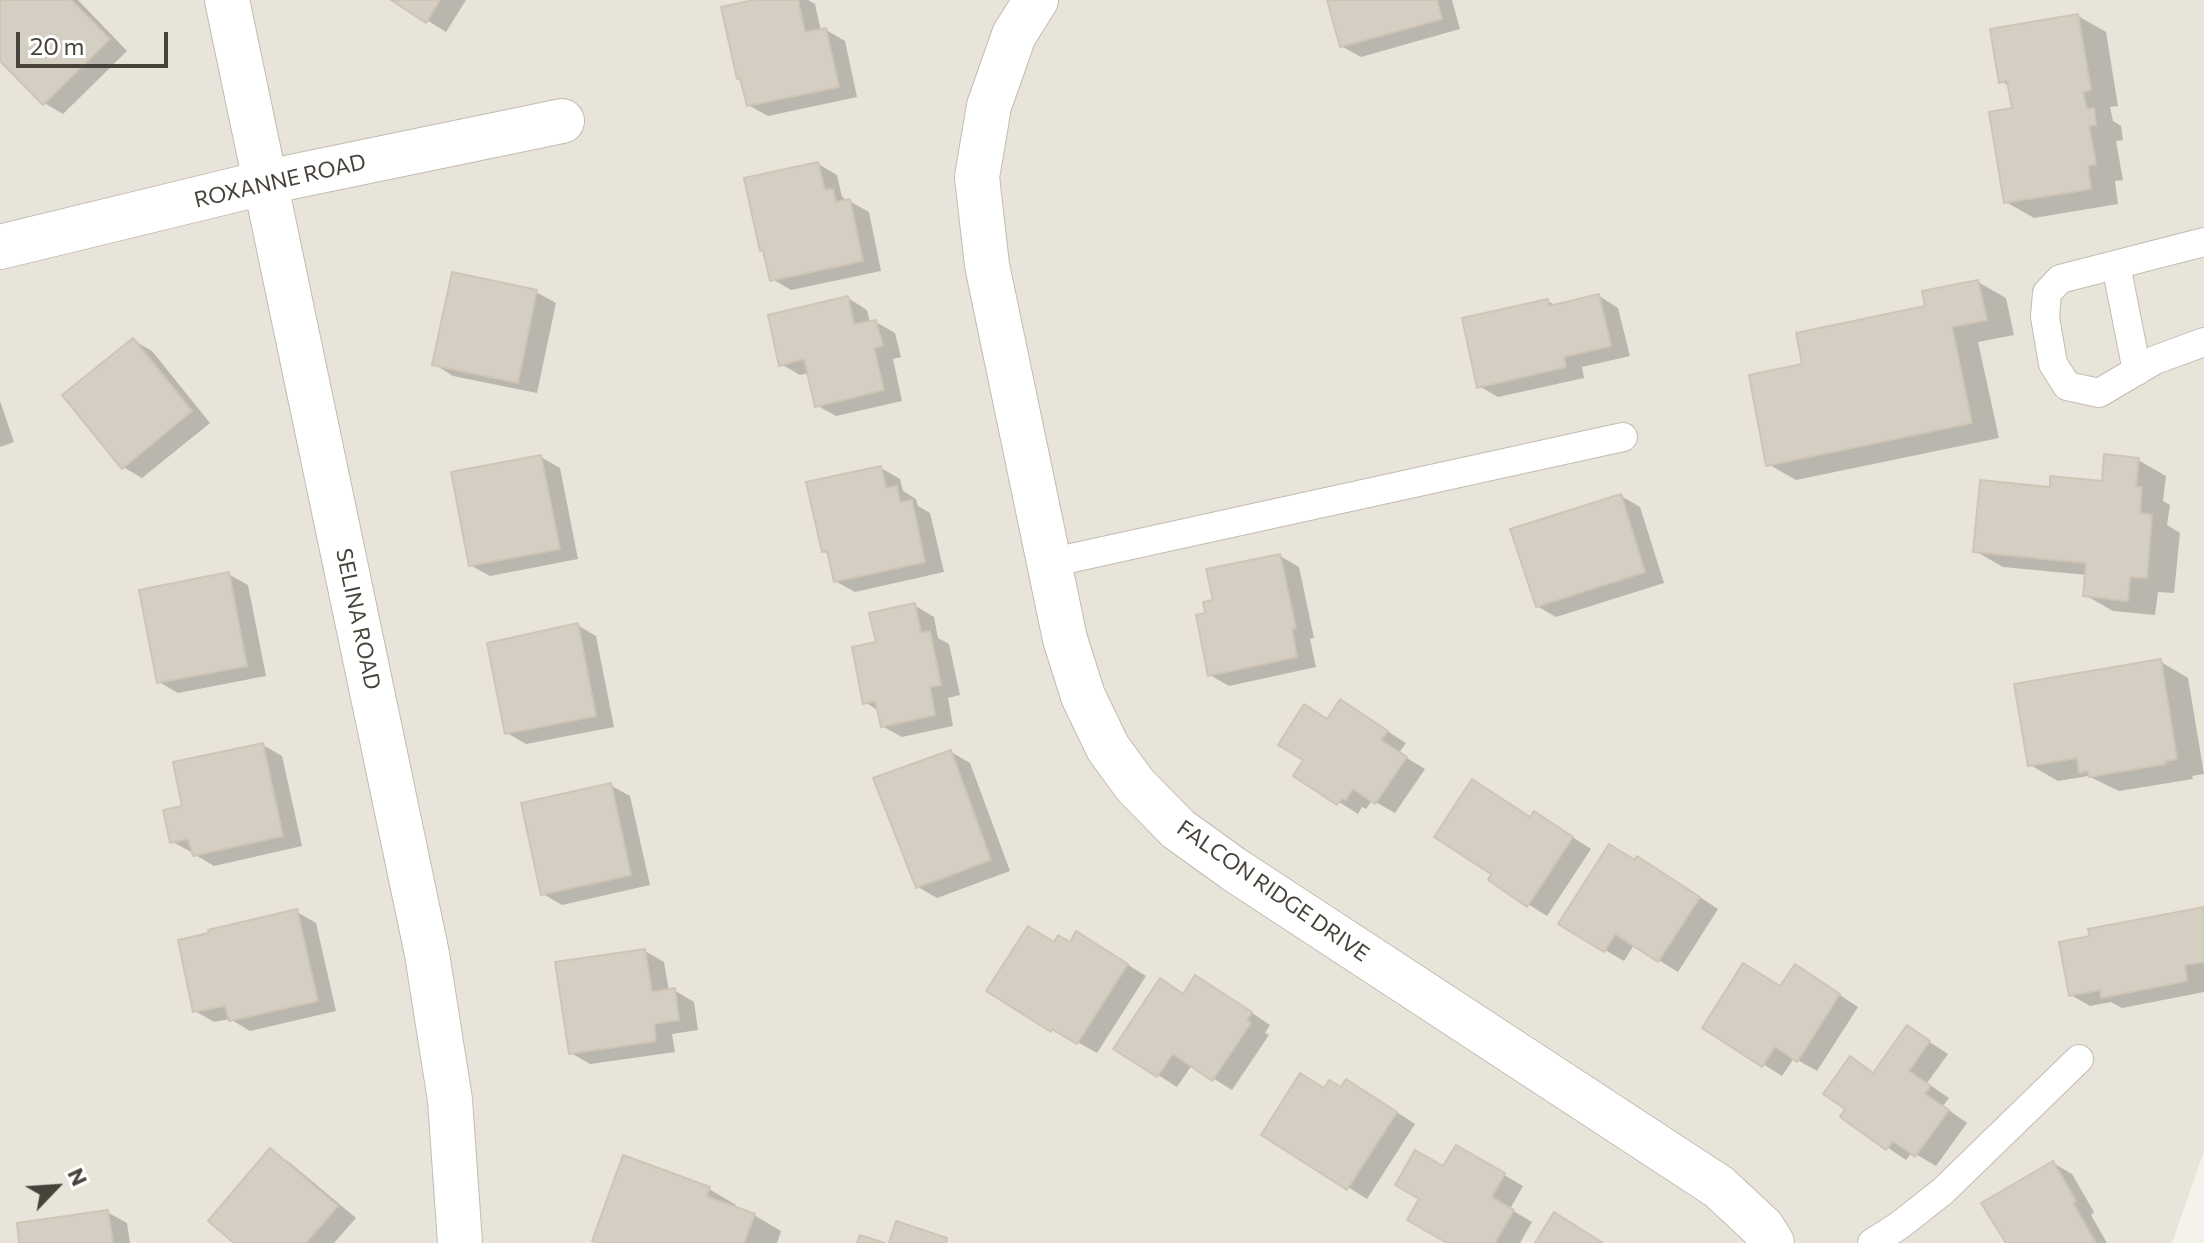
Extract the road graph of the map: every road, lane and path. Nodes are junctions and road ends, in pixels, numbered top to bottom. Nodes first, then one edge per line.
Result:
1 (227, 0) edge
2 (1036, 0) edge
3 (562, 121) dead end
4 (267, 182) junction
5 (2204, 242) edge
6 (0, 247) edge
7 (2116, 265) junction
8 (2204, 342) edge
9 (2137, 371) junction
10 (1623, 437) dead end
11 (1049, 563) junction
12 (2079, 1059) dead end
13 (460, 1243) edge
14 (1772, 1243) edge
15 (1872, 1243) edge

1 - 4 street, SELINA ROAD
2 - 11 street, FALCON RIDGE DRIVE
3 - 4 street, ROXANNE ROAD
4 - 6 street, ROXANNE ROAD
4 - 13 street, SELINA ROAD
5 - 7 lane
7 - 9 lane
7 - 9 lane
8 - 9 lane
10 - 11 lane
11 - 14 street, FALCON RIDGE DRIVE
12 - 15 lane

